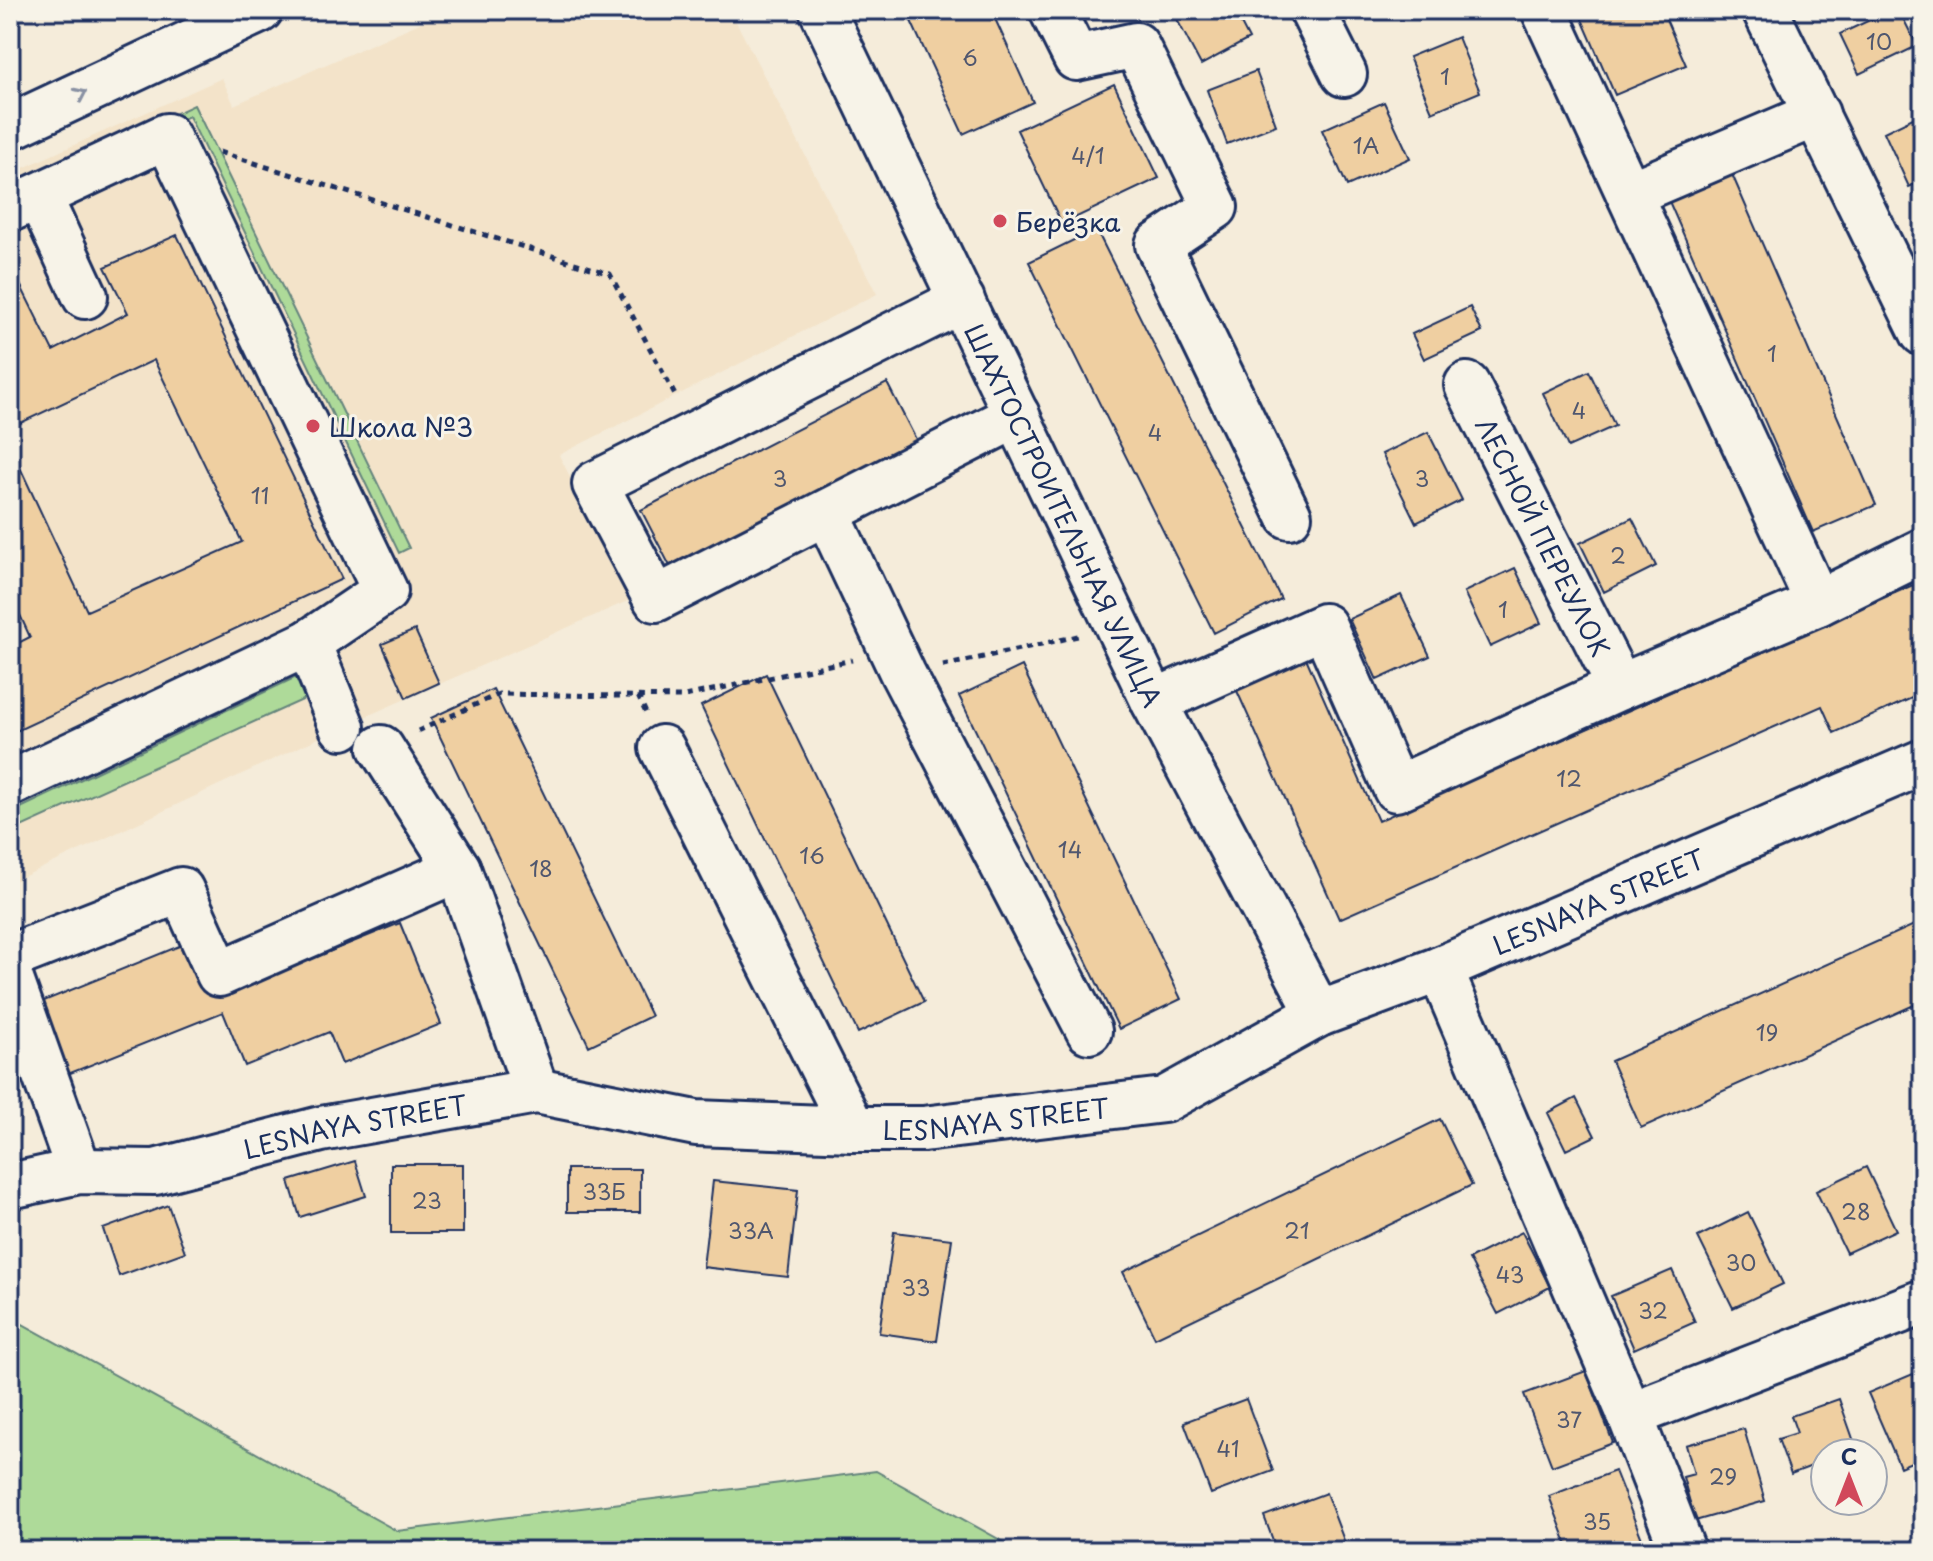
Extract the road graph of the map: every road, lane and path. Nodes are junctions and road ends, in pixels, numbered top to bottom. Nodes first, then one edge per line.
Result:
1 (260, 10) edge
2 (822, 10) edge
3 (1052, 10) edge
4 (1312, 10) edge
5 (1544, 10) edge
6 (1765, 10) edge
7 (206, 22) edge
8 (1344, 74) dead end
9 (1817, 114) junction
10 (10, 127) edge
11 (167, 136) junction
12 (1629, 194) junction
13 (25, 203) edge
14 (85, 296) dead end
15 (962, 300) junction
16 (1923, 333) edge
17 (1467, 385) dead end
18 (675, 396) dead end
19 (1017, 415) junction
20 (827, 513) junction
21 (1289, 516) dead end
22 (1923, 551) edge
23 (1818, 603) junction
24 (1118, 628) junction
25 (308, 643) junction
26 (898, 663) junction
27 (1620, 687) junction
28 (1154, 702) junction
29 (342, 727) dead end
30 (381, 748) joint
31 (662, 748) dead end
32 (1923, 762) edge
33 (10, 784) edge
34 (458, 869) junction
35 (10, 957) edge
36 (1440, 969) junction
37 (10, 977) edge
38 (1319, 1014) junction
39 (1089, 1031) dead end
40 (536, 1091) junction
41 (853, 1129) junction
42 (79, 1171) junction
43 (10, 1186) edge
44 (1923, 1302) edge
45 (1630, 1415) junction
46 (1683, 1551) edge

1 - 7 street
2 - 15 street, ШАХТОСТРОИТЕЛЬНАЯ УЛИЦА
3 - 21 street
4 - 8 street
5 - 12 street
6 - 9 street
10 -> 7 street
9 - 12 street
9 - 16 street
11 - 13 street
11 - 18 path
11 - 25 street
12 - 23 street
13 - 14 street
15 - 19 street, ШАХТОСТРОИТЕЛЬНАЯ УЛИЦА
15 - 20 street
17 - 27 street, ЛЕСНОЙ ПЕРЕУЛОК
19 - 20 street
19 - 24 street, ШАХТОСТРОИТЕЛЬНАЯ УЛИЦА
20 - 26 street
22 - 23 street
23 - 27 street
24 - 26 path
24 - 28 street, ШАХТОСТРОИТЕЛЬНАЯ УЛИЦА
25 - 29 street
25 - 33 street
26 - 30 path
26 - 39 street
27 - 28 street
28 - 38 street, ШАХТОСТРОИТЕЛЬНАЯ УЛИЦА
30 - 34 street
31 - 41 street
32 - 36 street, LESNAYA STREET
34 - 35 street
34 - 40 street
36 - 38 street, LESNAYA STREET
36 - 45 street
37 - 42 street
38 - 41 street, LESNAYA STREET
40 - 41 street, LESNAYA STREET
40 - 42 street, LESNAYA STREET
42 - 43 street, LESNAYA STREET
44 - 45 street
45 - 46 street

